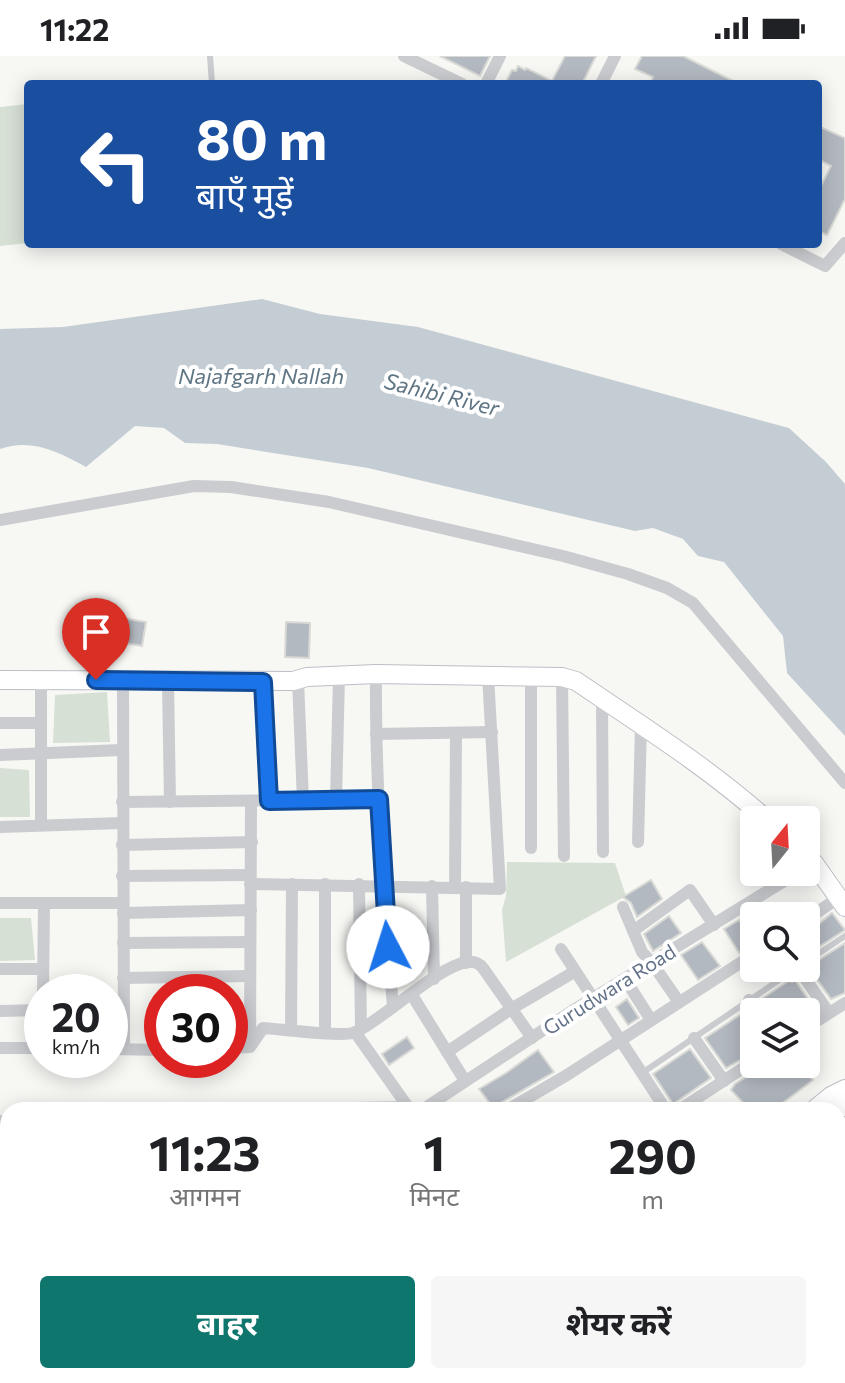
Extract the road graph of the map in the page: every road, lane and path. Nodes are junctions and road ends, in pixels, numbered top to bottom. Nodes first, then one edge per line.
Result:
1 (210, 56) edge
2 (404, 56) edge
3 (500, 56) edge
4 (615, 56) edge
5 (426, 61) edge
6 (212, 80) edge
7 (456, 80) edge
8 (488, 80) edge
9 (603, 80) edge
10 (845, 243) edge
11 (789, 248) edge
12 (0, 520) edge
13 (0, 667) edge
14 (376, 674) junction
15 (488, 675) junction
16 (339, 676) junction
17 (531, 676) junction
18 (562, 677) junction
19 (302, 678) junction
20 (0, 680) edge
21 (123, 680) junction
22 (41, 681) junction
23 (168, 681) junction
24 (263, 682) junction
25 (602, 699) junction
26 (0, 723) edge
27 (41, 723) junction
28 (641, 725) junction
29 (492, 732) junction
30 (456, 733) junction
31 (376, 734) junction
32 (121, 750) junction
33 (41, 753) junction
34 (0, 755) edge
35 (845, 783) edge
36 (379, 799) junction
37 (336, 800) junction
38 (251, 801) junction
39 (269, 801) junction
40 (303, 801) junction
41 (122, 802) junction
42 (170, 802) junction
43 (751, 806) edge
44 (122, 823) junction
45 (41, 825) junction
46 (0, 827) edge
47 (252, 842) junction
48 (638, 842) dead end
49 (122, 845) junction
50 (531, 848) dead end
51 (603, 852) dead end
52 (564, 856) dead end
53 (122, 876) junction
54 (250, 879) junction
55 (820, 880) edge
56 (292, 884) junction
57 (325, 884) junction
58 (359, 884) junction
59 (383, 886) junction
60 (432, 886) junction
61 (774, 886) edge
62 (460, 887) junction
63 (0, 903) edge
64 (842, 903) edge
65 (44, 904) junction
66 (623, 907) dead end
67 (122, 908) junction
68 (251, 910) junction
69 (820, 913) edge
70 (714, 925) junction
71 (633, 931) junction
72 (845, 936) edge
73 (250, 942) junction
74 (123, 943) junction
75 (561, 949) dead end
76 (820, 953) edge
77 (466, 963) junction
78 (652, 963) junction
79 (740, 963) edge
80 (0, 969) edge
81 (43, 969) junction
82 (574, 972) junction
83 (43, 974) edge
84 (123, 974) edge
85 (250, 976) joint
86 (434, 979) junction
87 (625, 979) junction
88 (781, 982) edge
89 (808, 982) edge
90 (412, 995) junction
91 (762, 998) edge
92 (592, 1000) junction
93 (679, 1002) junction
94 (845, 1003) edge
95 (393, 1007) junction
96 (511, 1009) junction
97 (24, 1010) edge
98 (0, 1011) edge
99 (740, 1013) edge
100 (829, 1013) junction
101 (820, 1019) edge
102 (651, 1020) junction
103 (291, 1030) junction
104 (358, 1030) junction
105 (325, 1032) junction
106 (532, 1038) junction
107 (694, 1038) junction
108 (620, 1040) junction
109 (250, 1047) joint
110 (0, 1048) edge
111 (24, 1048) edge
112 (447, 1052) junction
113 (740, 1070) edge
114 (642, 1073) junction
115 (465, 1081) junction
116 (724, 1081) junction
117 (845, 1089) edge
118 (407, 1102) edge
119 (434, 1102) edge
120 (520, 1102) edge
121 (661, 1102) edge
122 (691, 1102) edge
123 (824, 1102) edge

1 - 6 lane
2 - 5 street
3 - 8 street
4 - 9 street
5 - 7 street
10 - 11 street
12 - 35 street
13 - 19 street
14 - 15 street
14 - 16 street
14 - 31 street
15 - 17 street
15 - 29 street
16 - 19 street
16 - 37 street
17 - 18 street
17 - 50 street
18 - 25 street
18 - 52 street
19 - 24 street
19 - 40 street
20 - 22 street
21 - 22 street
21 - 23 street
21 - 32 street
22 - 27 street
23 - 24 street
23 - 42 street
24 - 39 street
25 - 28 street
25 - 51 street
26 - 27 street
27 - 33 street
28 - 43 street
28 - 48 street
29 - 30 street
29 - 62 street
30 - 31 street
30 - 62 street
31 - 36 street
32 - 33 street
32 - 41 street
33 - 34 street
33 - 45 street
36 - 37 street
36 - 59 street
37 - 40 street
38 - 39 street
38 - 42 street
38 - 47 street
39 - 40 street
41 - 42 street
41 - 44 street
44 - 45 street
44 - 49 street
45 - 46 street
47 - 49 street
47 - 54 street
49 - 53 street
53 - 54 street
53 - 67 street
54 - 56 street
54 - 68 street
55 - 64 street
56 - 57 street
56 - 103 street
57 - 58 street
57 - 105 street
58 - 59 street
58 - 104 street
59 - 60 street
59 - 95 street
60 - 62 street
60 - 86 street
61 - 70 street, Gurudwara Road
62 - 77 street
63 - 65 street
64 - 69 street
65 - 67 street
65 - 81 street
66 - 71 street
67 - 68 street
67 - 74 street
68 - 73 street
70 - 71 street
70 - 78 street, Gurudwara Road
71 - 78 street
72 - 76 lane
73 - 74 street
73 - 85 street
74 - 84 street
75 - 82 street
77 - 86 street
77 - 96 street
78 - 87 street, Gurudwara Road
78 - 93 street
79 - 93 street
80 - 81 street
81 - 83 street
82 - 92 street
82 - 96 street
85 - 109 street
86 - 90 street
87 - 92 street, Gurudwara Road
87 - 102 street
88 - 91 lane
89 - 100 street
90 - 95 street
90 - 112 street
92 - 106 street, Gurudwara Road
92 - 108 street
93 - 102 street
94 - 100 street
95 - 104 street
96 - 106 street
96 - 112 street
97 - 98 street
99 - 107 lane
100 - 101 street
102 - 108 street
103 - 105 street
103 - 109 street
104 - 105 street
104 - 118 street
106 - 115 street, Gurudwara Road
107 - 114 lane
107 - 116 street
108 - 114 street
108 - 120 street
110 - 111 street
112 - 115 street
113 - 116 street
114 - 121 street
115 - 119 street, Gurudwara Road
116 - 122 street
117 - 123 street

